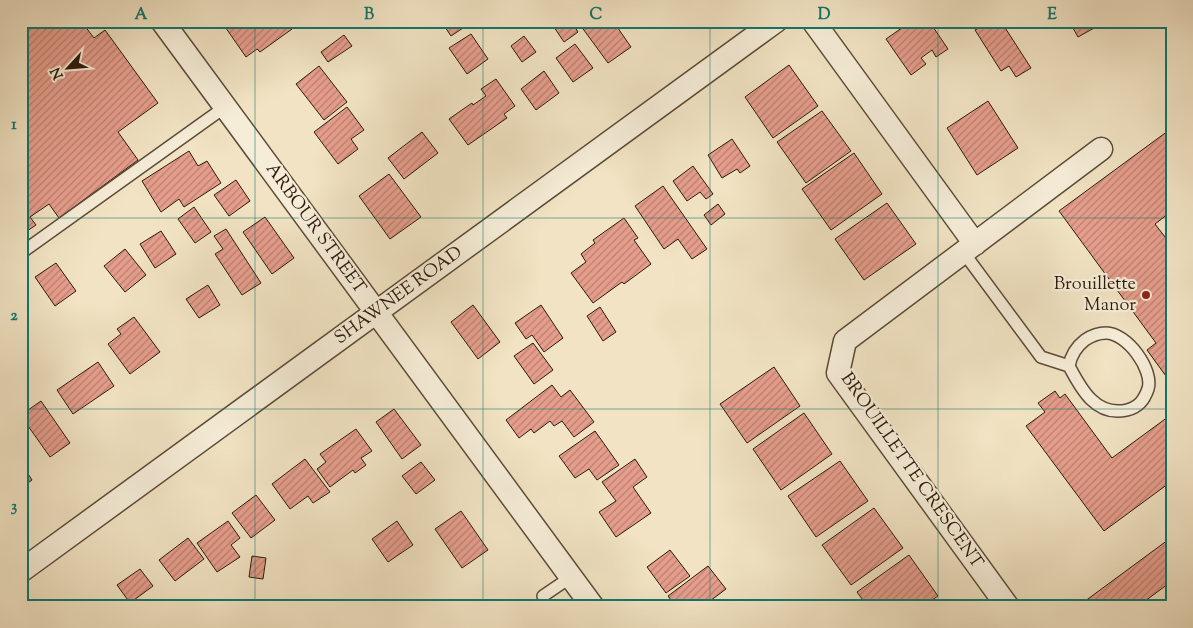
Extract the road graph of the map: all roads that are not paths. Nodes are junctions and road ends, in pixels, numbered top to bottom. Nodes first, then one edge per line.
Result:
1 (162, 21) edge
2 (776, 21) edge
3 (813, 21) edge
4 (225, 107) junction
5 (1101, 149) dead end
6 (969, 248) junction
7 (21, 253) edge
8 (376, 312) junction
9 (1069, 366) junction
10 (21, 571) edge
11 (571, 577) junction
12 (543, 596) dead end
13 (593, 607) edge
14 (1008, 607) edge

1 - 4 street, ARBOUR STREET
2 - 8 street, SHAWNEE ROAD
3 - 6 street
4 - 7 lane
4 - 8 street, ARBOUR STREET
5 - 6 street, BROUILLETTE CRESCENT
6 - 9 lane
6 - 14 street, BROUILLETTE CRESCENT
8 - 10 street, SHAWNEE ROAD
8 - 11 street, ARBOUR STREET
9 - 9 lane
11 - 12 lane
11 - 13 street, ARBOUR STREET

